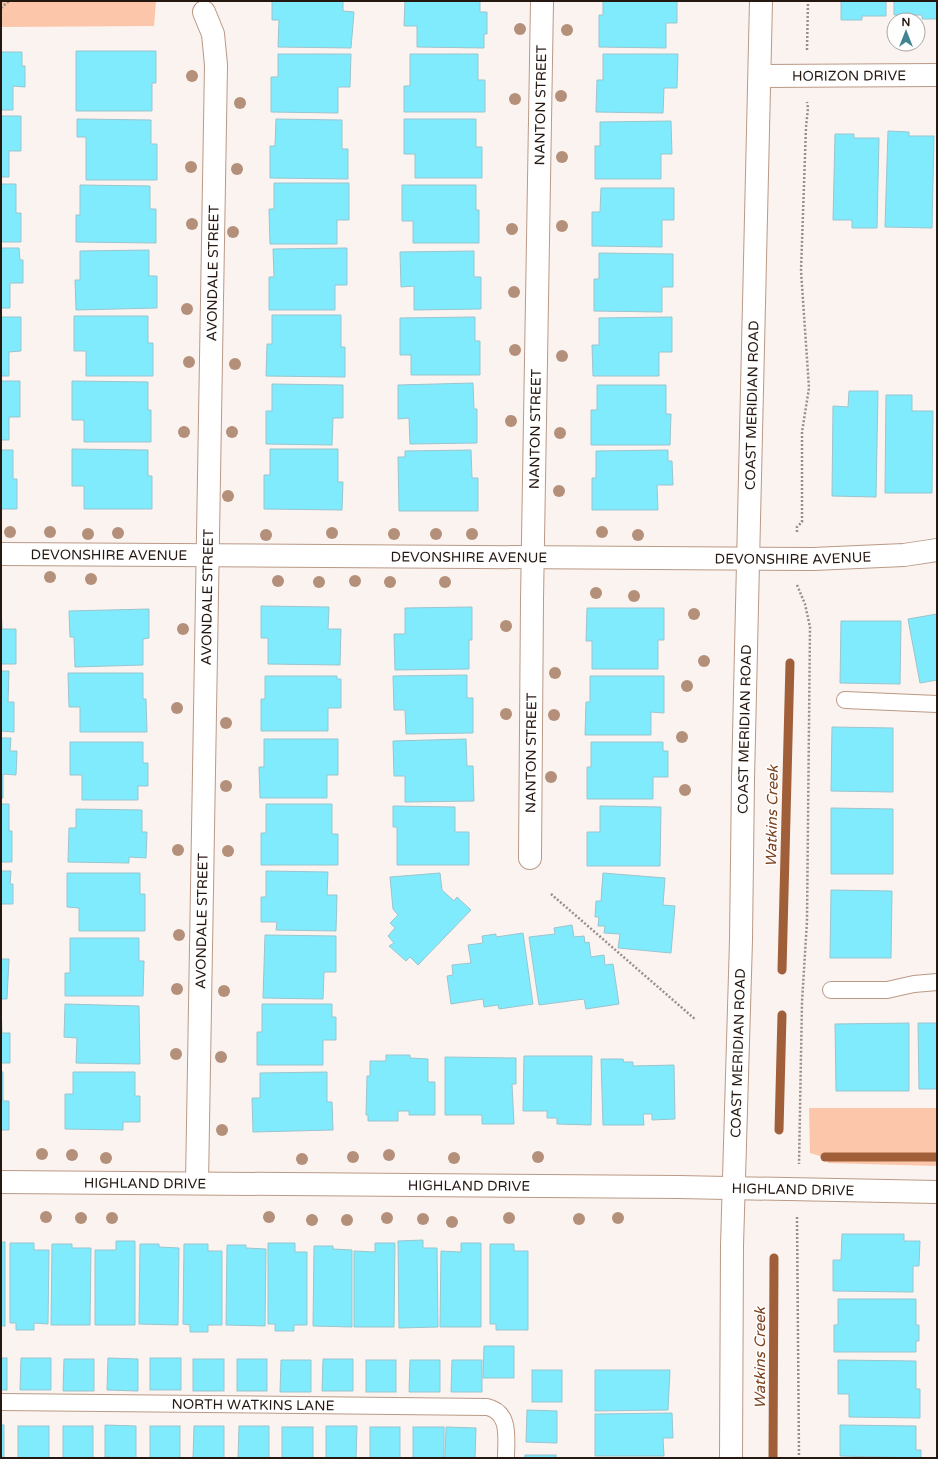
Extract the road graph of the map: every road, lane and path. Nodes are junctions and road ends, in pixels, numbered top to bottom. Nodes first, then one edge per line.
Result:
1 (9, 1) edge
2 (542, 1) edge
3 (761, 1) edge
4 (808, 1) edge
5 (1, 8) edge
6 (204, 12) dead end
7 (806, 52) dead end
8 (937, 74) edge
9 (760, 76) junction
10 (806, 100) dead end
11 (797, 527) dead end
12 (937, 550) edge
13 (1, 554) edge
14 (207, 554) junction
15 (533, 556) junction
16 (749, 558) junction
17 (797, 586) dead end
18 (845, 700) dead end
19 (937, 704) edge
20 (530, 858) dead end
21 (552, 894) dead end
22 (937, 982) edge
23 (831, 990) dead end
24 (696, 1020) dead end
25 (799, 1167) dead end
26 (1, 1182) edge
27 (197, 1183) junction
28 (734, 1188) junction
29 (937, 1192) edge
30 (797, 1211) dead end
31 (1, 1402) edge
32 (506, 1458) edge
33 (731, 1458) edge
34 (798, 1458) edge

1 - 5 path
2 - 15 street, NANTON STREET
3 - 9 street, COAST MERIDIAN ROAD
4 - 7 path
6 - 14 street, AVONDALE STREET
8 - 9 street, HORIZON DRIVE
9 - 16 street, COAST MERIDIAN ROAD
10 - 11 path
12 - 16 street, DEVONSHIRE AVENUE
13 - 14 street, DEVONSHIRE AVENUE
14 - 15 street, DEVONSHIRE AVENUE
14 - 27 street, AVONDALE STREET
15 - 16 street, DEVONSHIRE AVENUE
15 - 20 street, NANTON STREET
16 - 28 street, COAST MERIDIAN ROAD
17 - 25 path
18 - 19 lane
21 - 24 path
22 - 23 lane
26 - 27 street, HIGHLAND DRIVE
27 - 28 street, HIGHLAND DRIVE
28 - 29 street, HIGHLAND DRIVE
28 - 33 street, COAST MERIDIAN ROAD
30 - 34 path
31 - 32 lane, NORTH WATKINS LANE

